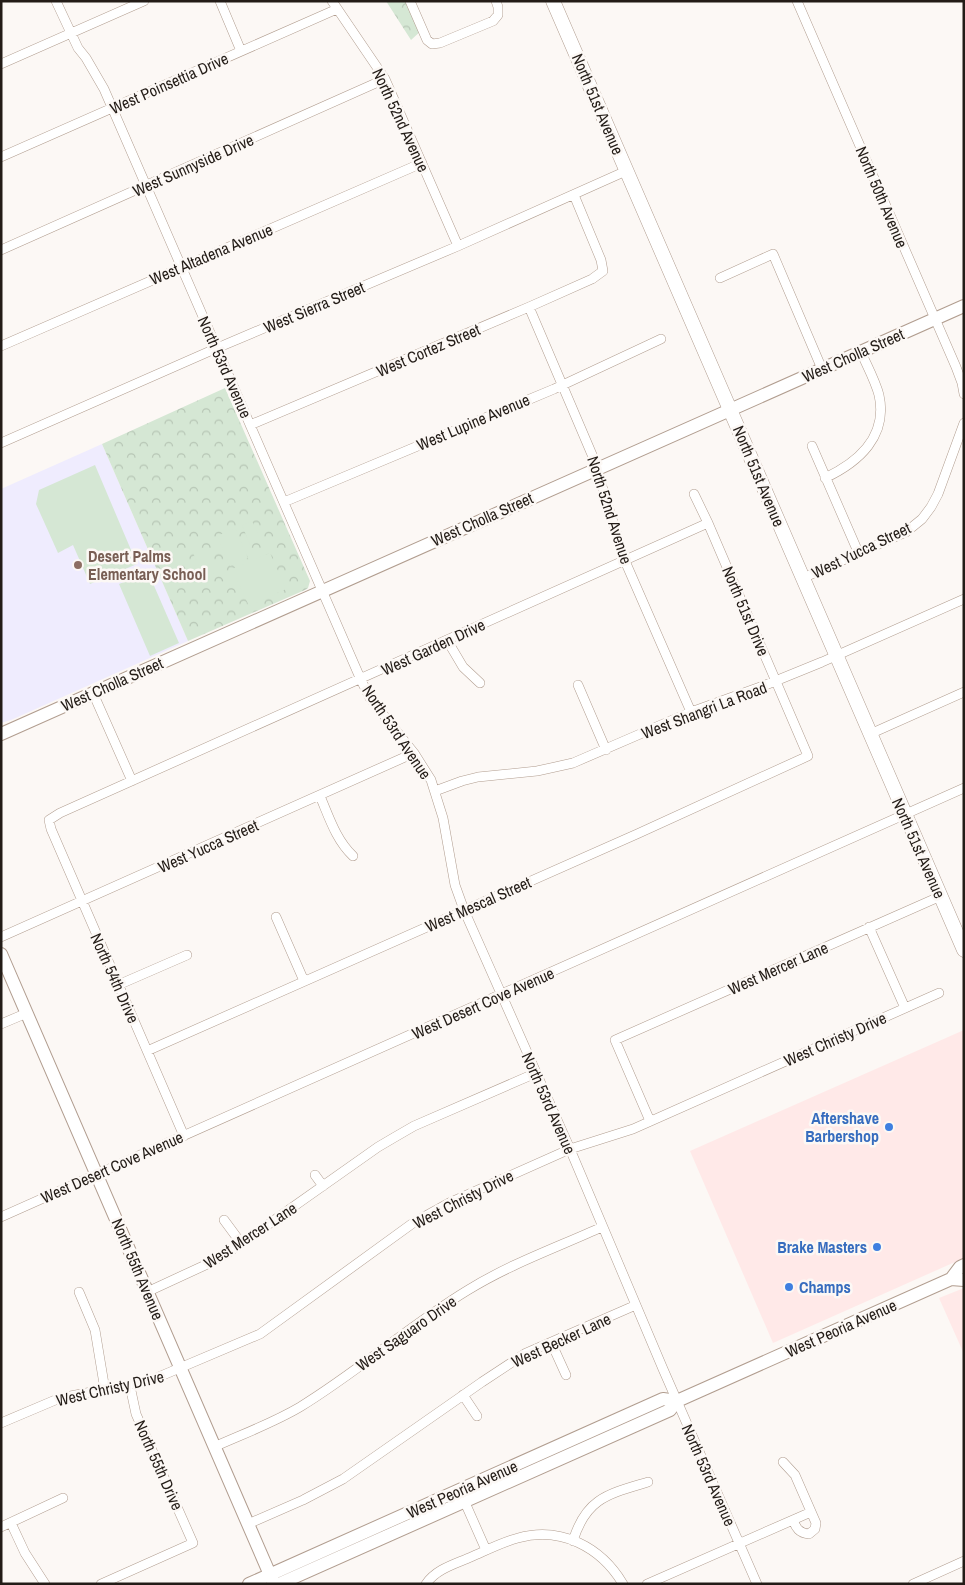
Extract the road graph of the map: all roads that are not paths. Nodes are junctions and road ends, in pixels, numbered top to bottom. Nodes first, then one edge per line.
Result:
1 (56, 1) edge
2 (144, 1) edge
3 (220, 1) edge
4 (410, 1) edge
5 (496, 1) edge
6 (797, 1) edge
7 (555, 2) edge
8 (335, 5) edge
9 (70, 34) junction
10 (242, 51) junction
11 (1, 64) edge
12 (385, 79) junction
13 (112, 108) junction
14 (1, 157) edge
15 (422, 163) junction
16 (626, 171) junction
17 (147, 186) junction
18 (574, 195) junction
19 (458, 246) junction
20 (1, 250) edge
21 (181, 267) junction
22 (720, 278) dead end
23 (964, 306) edge
24 (529, 307) junction
25 (935, 319) junction
26 (661, 339) dead end
27 (1, 346) edge
28 (217, 348) junction
29 (860, 352) junction
30 (822, 369) junction
31 (562, 385) junction
32 (964, 394) edge
33 (730, 410) junction
34 (964, 423) edge
35 (250, 425) junction
36 (1, 443) edge
37 (812, 446) dead end
38 (598, 468) junction
39 (825, 478) junction
40 (694, 494) dead end
41 (284, 502) junction
42 (708, 523) junction
43 (859, 554) junction
44 (625, 561) junction
45 (803, 578) junction
46 (322, 590) junction
47 (964, 599) edge
48 (447, 640) junction
49 (836, 656) junction
50 (361, 680) junction
51 (776, 681) junction
52 (480, 684) dead end
53 (578, 685) dead end
54 (964, 692) edge
55 (93, 693) junction
56 (690, 712) junction
57 (1, 734) edge
58 (870, 734) junction
59 (606, 750) junction
60 (414, 753) junction
61 (808, 756) joint
62 (132, 781) junction
63 (964, 788) edge
64 (435, 791) junction
65 (320, 796) junction
66 (905, 815) junction
67 (49, 820) joint
68 (353, 856) dead end
69 (940, 896) junction
70 (82, 902) junction
71 (464, 910) junction
72 (276, 917) dead end
73 (869, 927) junction
74 (1, 937) edge
75 (964, 950) edge
76 (1, 954) edge
77 (188, 955) dead end
78 (304, 981) junction
79 (118, 985) junction
80 (939, 993) dead end
81 (502, 994) junction
82 (905, 1008) junction
83 (27, 1013) junction
84 (1, 1024) edge
85 (147, 1051) junction
86 (536, 1073) junction
87 (650, 1121) junction
88 (184, 1136) junction
89 (570, 1149) junction
90 (97, 1174) junction
91 (316, 1175) dead end
92 (323, 1186) junction
93 (1, 1217) edge
94 (224, 1220) dead end
95 (602, 1227) junction
96 (241, 1243) junction
97 (964, 1266) edge
98 (957, 1280) edge
99 (80, 1292) dead end
100 (148, 1292) junction
101 (636, 1305) junction
102 (552, 1342) junction
103 (181, 1369) junction
104 (566, 1375) dead end
105 (130, 1386) junction
106 (106, 1390) junction
107 (463, 1395) junction
108 (677, 1401) junction
109 (477, 1416) dead end
110 (1, 1423) edge
111 (214, 1447) junction
112 (385, 1451) junction
113 (391, 1459) dead end
114 (783, 1462) dead end
115 (648, 1482) dead end
116 (462, 1496) junction
117 (63, 1498) dead end
118 (811, 1512) junction
119 (793, 1520) junction
120 (11, 1523) junction
121 (248, 1524) junction
122 (1, 1527) edge
123 (573, 1541) junction
124 (739, 1543) junction
125 (486, 1550) junction
126 (964, 1561) edge
127 (272, 1579) edge
128 (45, 1584) edge
129 (101, 1584) edge
130 (249, 1584) edge
131 (279, 1584) edge
132 (426, 1584) edge
133 (623, 1584) edge
134 (647, 1584) edge
135 (757, 1584) edge
136 (913, 1584) edge

1 - 9 street, North 53rd Avenue
2 - 9 street
3 - 10 street
4 - 5 street
6 - 25 street, North 50th Avenue
7 - 16 main road, North 51st Avenue
8 - 10 street, West Poinsettia Drive
8 - 12 street, North 52nd Avenue
9 - 11 street
9 - 13 street, North 53rd Avenue
10 - 13 street, West Poinsettia Drive
12 - 15 street, North 52nd Avenue
12 - 17 street, West Sunnyside Drive
13 - 14 street, West Poinsettia Drive
13 - 17 street, North 53rd Avenue
15 - 19 street, North 52nd Avenue
15 - 21 street, West Altadena Avenue
16 - 18 street, West Sierra Street
16 - 33 main road, North 51st Avenue
17 - 20 street, West Sunnyside Drive
17 - 21 street, North 53rd Avenue
18 - 19 street, West Sierra Street
18 - 24 street, West Cortez Street
19 - 28 street, West Sierra Street
21 - 27 street, West Altadena Avenue
21 - 28 street, North 53rd Avenue
22 - 30 street
23 - 25 street, West Cholla Street
24 - 31 street, North 52nd Avenue
24 - 35 street, West Cortez Street
25 - 29 street, West Cholla Street
25 - 32 street, North 50th Avenue
26 - 31 street, West Lupine Avenue
28 - 35 street, North 53rd Avenue
28 - 36 street, West Sierra Street
29 - 30 street, West Cholla Street
29 - 39 street
30 - 33 street, West Cholla Street
31 - 38 street, North 52nd Avenue
31 - 41 street, West Lupine Avenue
33 - 38 street, West Cholla Street
33 - 45 main road, North 51st Avenue
34 - 43 street, West Yucca Street
35 - 41 street, North 53rd Avenue
37 - 39 street
38 - 44 street, North 52nd Avenue
38 - 46 street, West Cholla Street
39 - 43 street
40 - 42 street, North 51st Drive
41 - 46 street, North 53rd Avenue
42 - 44 street, West Garden Drive
42 - 51 street, North 51st Drive
43 - 45 street, West Yucca Street
44 - 48 street, West Garden Drive
44 - 56 street, North 52nd Avenue
45 - 49 main road, North 51st Avenue
46 - 50 street, North 53rd Avenue
46 - 55 street, West Cholla Street
47 - 49 street, West Shangri La Road
48 - 50 street, West Garden Drive
48 - 52 street
49 - 51 street, West Shangri La Road
49 - 58 main road, North 51st Avenue
50 - 60 street, North 53rd Avenue
50 - 62 street, West Garden Drive
51 - 56 street, West Shangri La Road
51 - 61 street, North 51st Drive
53 - 59 street
54 - 58 street
55 - 57 street, West Cholla Street
55 - 62 street
56 - 59 street, West Shangri La Road
58 - 66 main road, North 51st Avenue
59 - 64 street, West Shangri La Road
60 - 64 street, North 53rd Avenue
60 - 65 street, West Yucca Street
61 - 71 street, West Mescal Street
62 - 67 street, West Garden Drive
63 - 66 street, West Desert Cove Avenue
64 - 71 street, North 53rd Avenue
65 - 68 street
65 - 70 street, West Yucca Street
66 - 69 main road, North 51st Avenue
66 - 81 street, West Desert Cove Avenue
67 - 70 street, North 54th Drive
69 - 73 street, West Mercer Lane
69 - 75 main road, North 51st Avenue
70 - 74 street, West Yucca Street
70 - 79 street, North 54th Drive
71 - 78 street, West Mescal Street
71 - 81 street, North 53rd Avenue
72 - 78 street
73 - 82 street
73 - 87 street, West Mercer Lane
76 - 83 street, North 55th Avenue
77 - 79 street
78 - 85 street, West Mescal Street
79 - 85 street, North 54th Drive
80 - 82 street, West Christy Drive
81 - 86 street, North 53rd Avenue
81 - 88 street, West Desert Cove Avenue
82 - 87 street, West Christy Drive
83 - 84 street
83 - 90 street, North 55th Avenue
85 - 88 street, North 54th Drive
86 - 89 street, North 53rd Avenue
86 - 92 street, West Mercer Lane
87 - 89 street, West Christy Drive
88 - 90 street, West Desert Cove Avenue
89 - 95 street, North 53rd Avenue
89 - 103 street, West Christy Drive
90 - 93 street, West Desert Cove Avenue
90 - 100 street, North 55th Avenue
91 - 92 street
92 - 96 street, West Mercer Lane
94 - 96 street
95 - 101 street, North 53rd Avenue
95 - 111 street, West Saguaro Drive
96 - 100 street, West Mercer Lane
97 - 98 street, West Peoria Avenue
98 - 108 street, West Peoria Avenue
99 - 106 street
100 - 103 street, North 55th Avenue
101 - 102 street, West Becker Lane
101 - 108 street, North 53rd Avenue
102 - 104 street
102 - 107 street, West Becker Lane
103 - 105 street, West Christy Drive
103 - 111 street, North 55th Avenue
105 - 106 street, West Christy Drive
105 - 129 street, North 55th Drive
106 - 110 street, West Christy Drive
107 - 109 street
107 - 112 street, West Becker Lane
108 - 116 street, West Peoria Avenue
108 - 124 street, North 53rd Avenue
111 - 121 street, North 55th Avenue
112 - 113 street
112 - 121 street, West Becker Lane
114 - 118 street
115 - 123 street
116 - 125 street
116 - 127 street, West Peoria Avenue
116 - 131 street, West Peoria Avenue
117 - 120 street
118 - 119 street
118 - 119 street
119 - 124 street
120 - 122 street
120 - 128 street
121 - 127 street, North 55th Avenue
123 - 125 street
123 - 133 street
124 - 134 street
124 - 135 street, North 53rd Avenue
125 - 132 street
126 - 136 street
127 - 130 street, West Peoria Avenue

